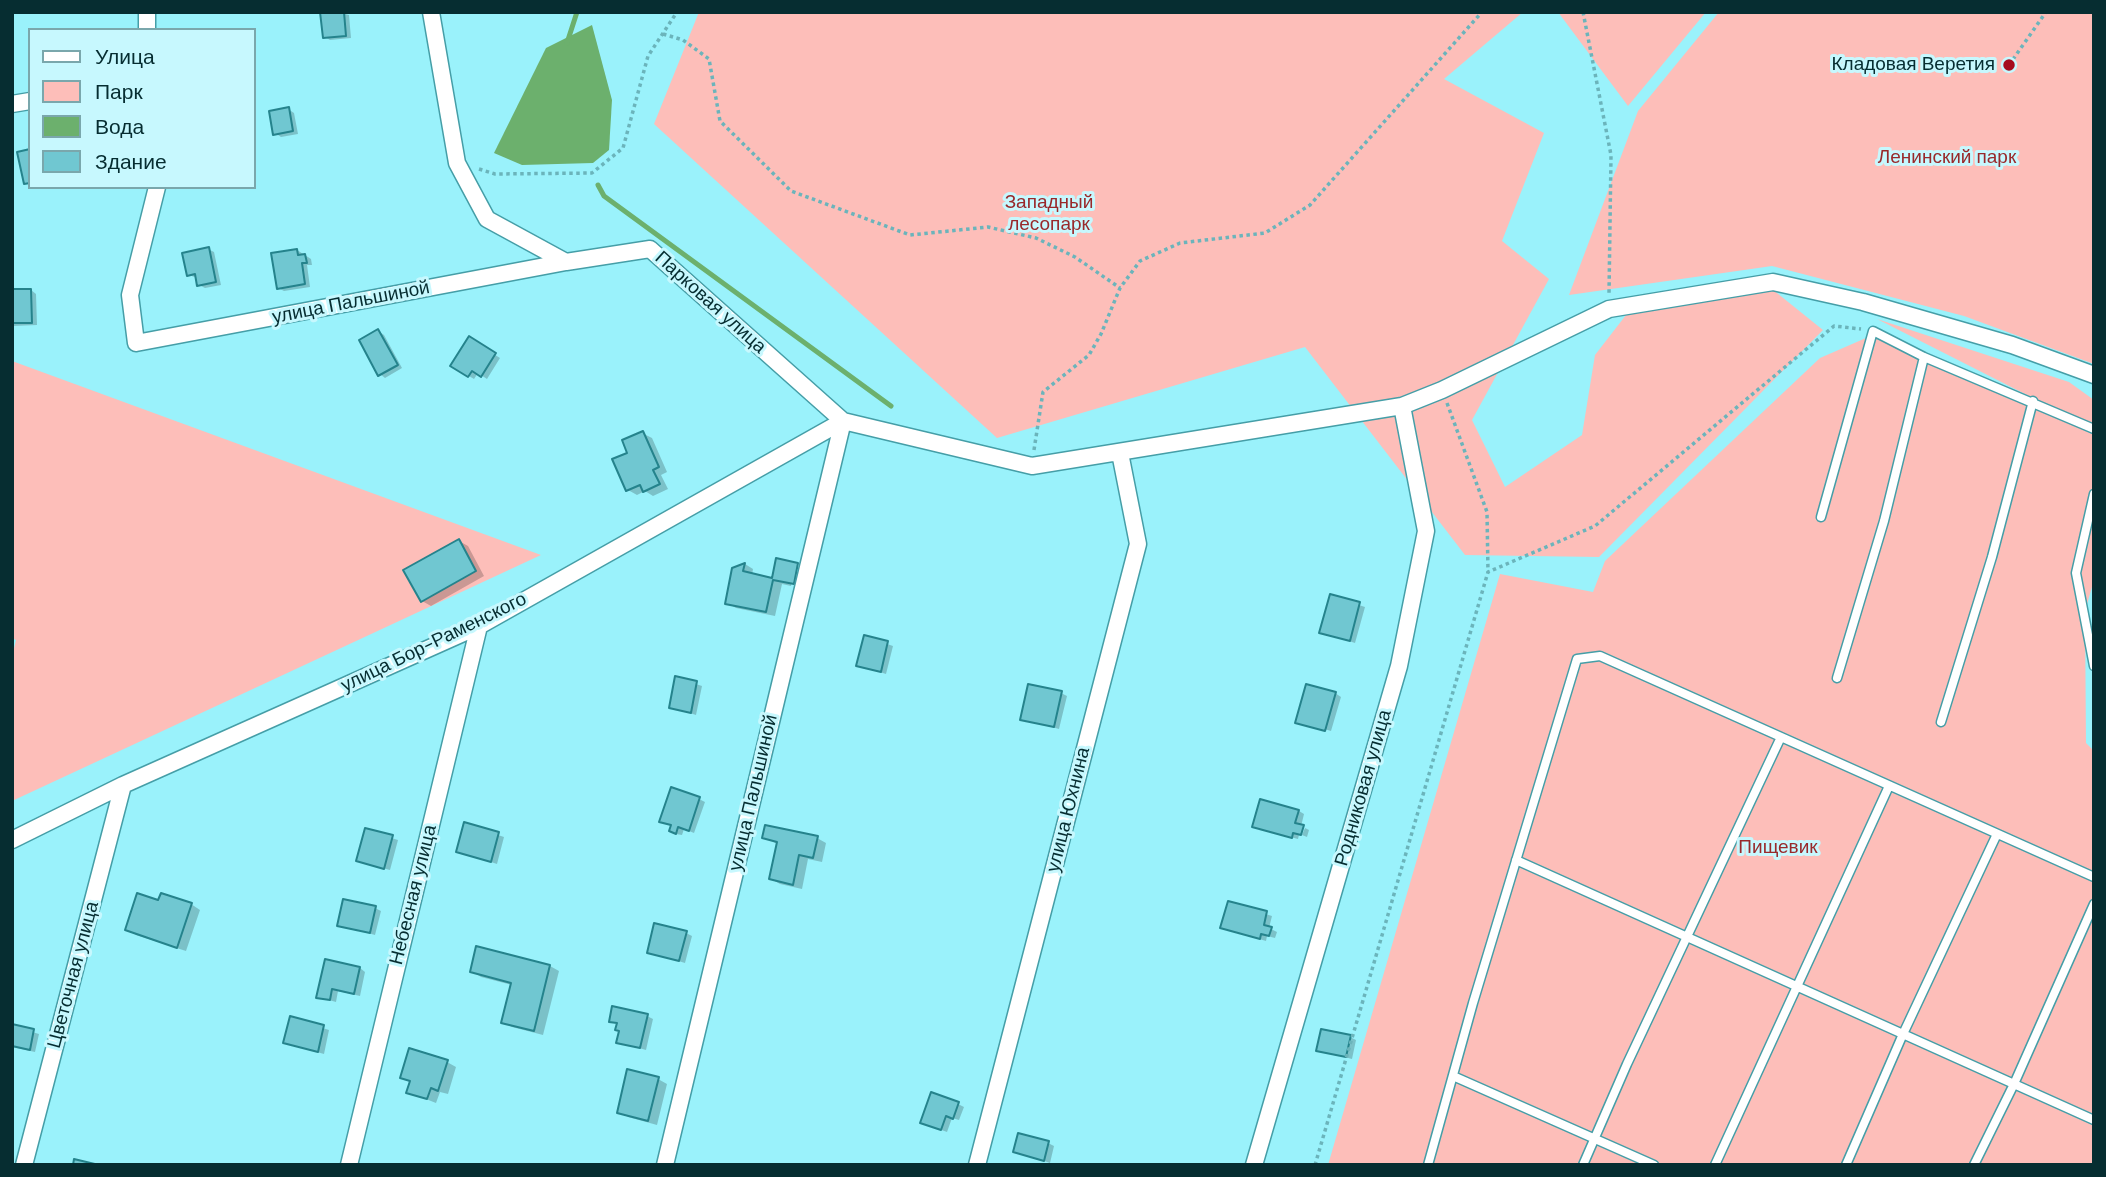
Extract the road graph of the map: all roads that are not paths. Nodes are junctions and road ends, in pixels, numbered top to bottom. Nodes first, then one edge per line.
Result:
1 (431, 12) edge
2 (156, 189) edge
3 (566, 262) junction
4 (1924, 357) junction
5 (2094, 375) edge
6 (2033, 401) junction
7 (1402, 406) junction
8 (843, 421) junction
9 (2094, 429) edge
10 (1120, 453) junction
11 (2094, 495) edge
12 (1821, 517) dead end
13 (479, 626) junction
14 (2094, 666) edge
15 (1837, 678) dead end
16 (1941, 722) dead end
17 (1781, 737) junction
18 (123, 786) junction
19 (1889, 786) junction
20 (1997, 834) junction
21 (12, 840) edge
22 (1516, 860) junction
23 (2094, 877) edge
24 (2094, 904) edge
25 (1686, 937) junction
26 (1797, 987) junction
27 (1903, 1034) junction
28 (1453, 1076) junction
29 (2014, 1084) junction
30 (2094, 1120) edge
31 (1595, 1138) junction
32 (24, 1165) edge
33 (349, 1165) edge
34 (664, 1165) edge
35 (977, 1165) edge
36 (1254, 1165) edge
37 (1428, 1165) edge
38 (1583, 1165) edge
39 (1654, 1165) edge
40 (1715, 1165) edge
41 (1846, 1165) edge
42 (1974, 1165) edge

1 - 3 street
2 - 3 street, улица Пальшиной
3 - 8 street, Парковая улица
4 - 6 lane
4 - 12 lane
4 - 15 lane
5 - 7 street
6 - 9 lane
6 - 16 lane
7 - 10 street
7 - 36 street, Родниковая улица
8 - 10 street
8 - 13 street, улица Бор-Раменского
8 - 34 street, улица Пальшиной
10 - 35 street, улица Юхнина
11 - 14 lane
13 - 18 street, улица Бор-Раменского
13 - 33 street, Небесная улица
17 - 19 lane
17 - 22 lane
17 - 25 lane
18 - 21 street, улица Бор-Раменского
18 - 32 street, Цветочная улица
19 - 20 lane
19 - 26 lane
20 - 23 lane
20 - 27 lane
22 - 25 lane
22 - 28 lane
24 - 29 lane
25 - 26 lane
25 - 31 lane
26 - 27 lane
26 - 40 lane
27 - 29 lane
27 - 41 lane
28 - 31 lane
28 - 37 lane
29 - 30 lane
29 - 42 lane
31 - 38 lane
31 - 39 lane

